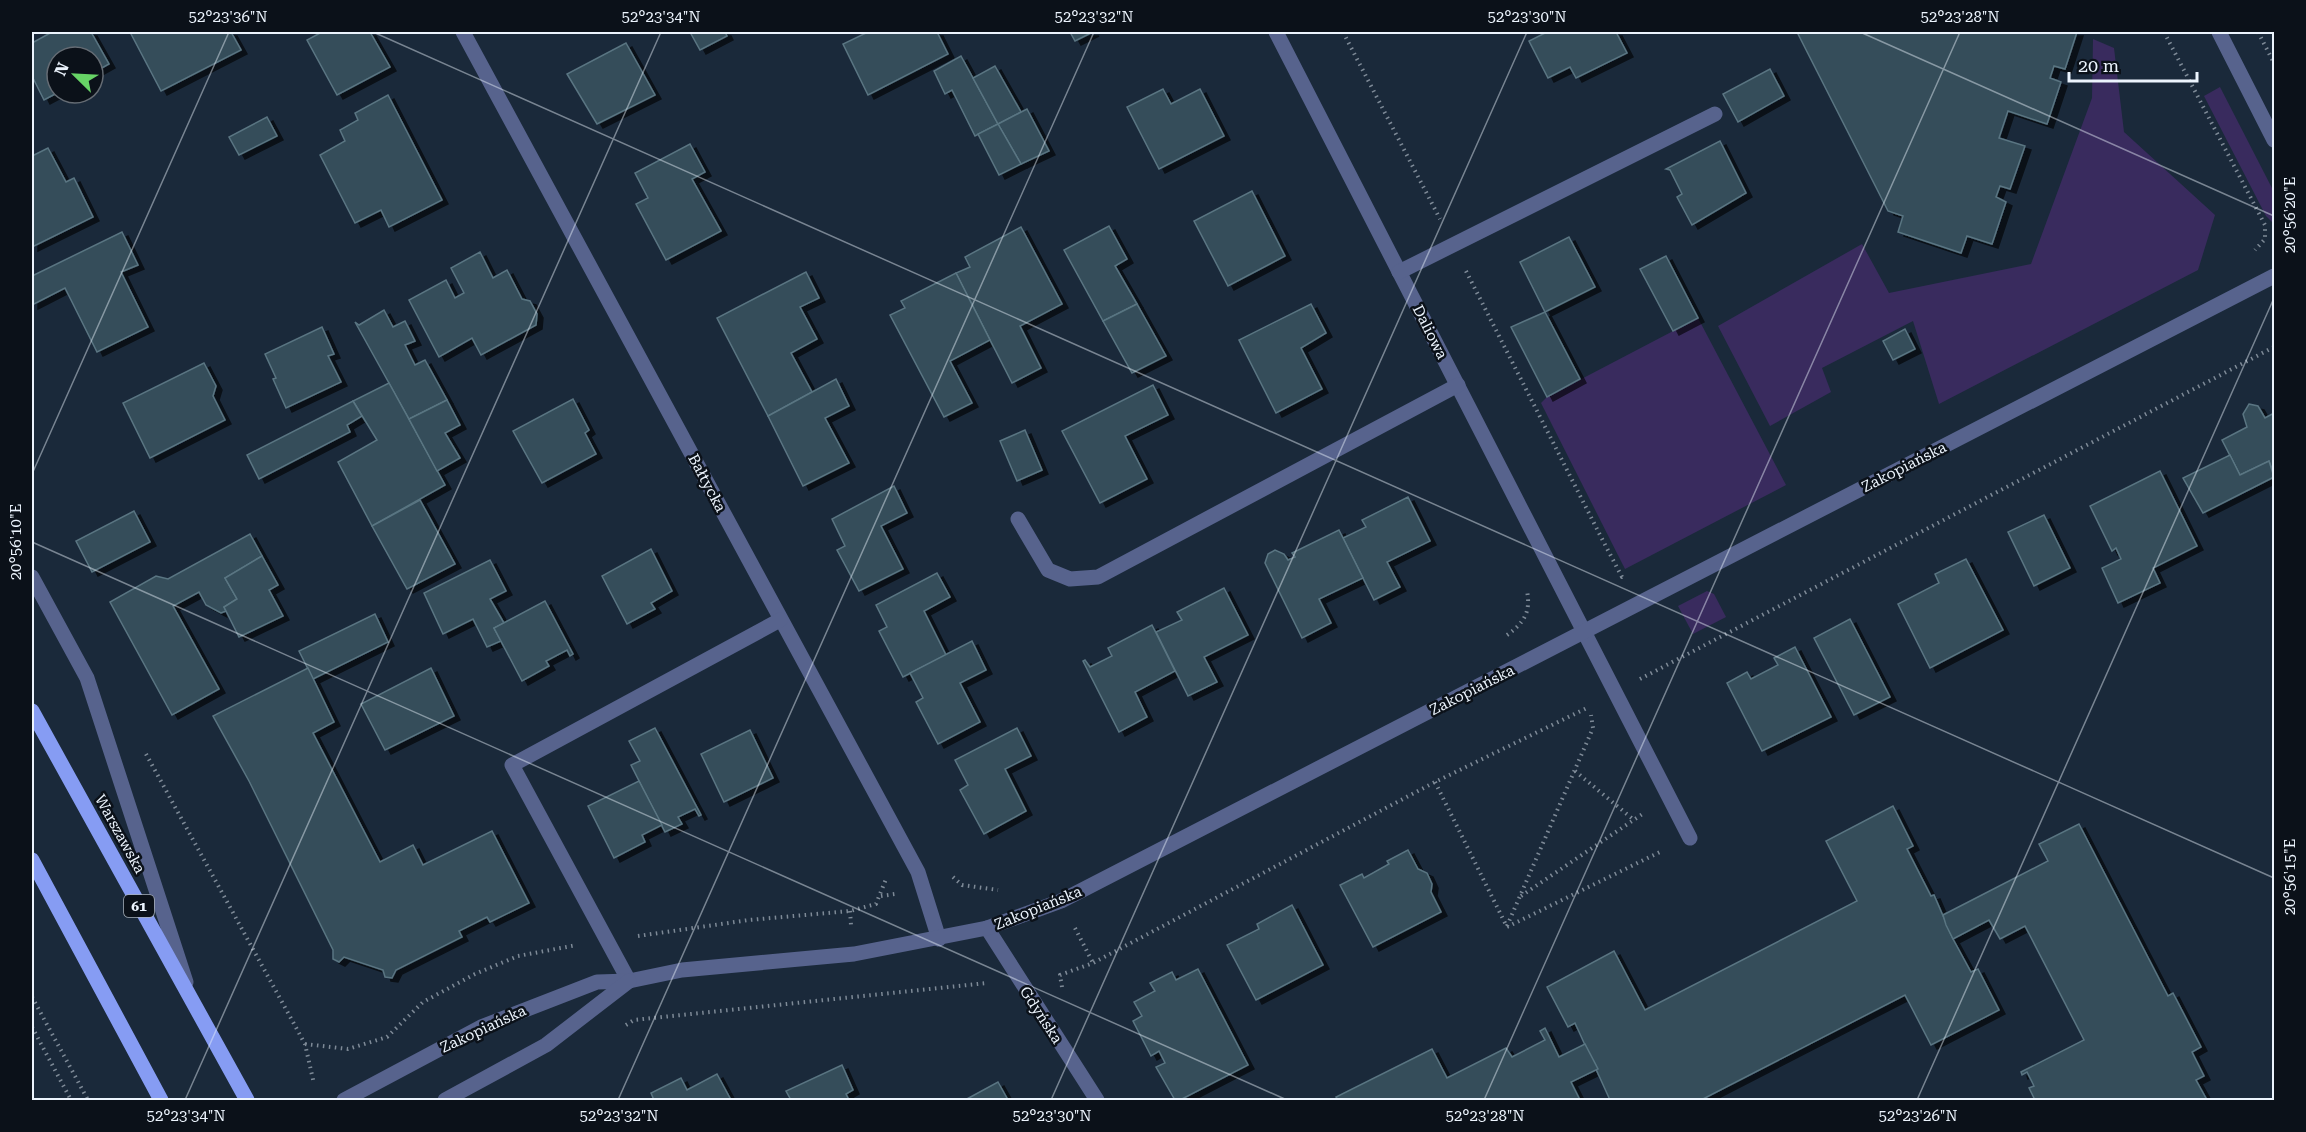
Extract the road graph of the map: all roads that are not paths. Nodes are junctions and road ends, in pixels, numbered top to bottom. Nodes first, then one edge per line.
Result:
1 (463, 32) edge
2 (1276, 32) edge
3 (2219, 32) edge
4 (1715, 114) dead end
5 (2274, 140) edge
6 (1399, 272) junction
7 (2274, 276) edge
8 (1458, 385) junction
9 (1018, 519) dead end
10 (32, 577) edge
11 (780, 620) junction
12 (1583, 632) junction
13 (32, 711) edge
14 (1690, 837) road end
15 (32, 860) edge
16 (987, 928) junction
17 (939, 939) junction
18 (629, 981) junction
19 (193, 1002) junction
20 (161, 1101) edge
21 (247, 1101) edge
22 (344, 1101) edge
23 (445, 1101) edge
24 (1097, 1101) edge

1 - 11 street, Bałtycka
2 - 6 street, Daliowa
3 - 5 street
4 - 6 street
6 - 8 street, Daliowa
7 - 12 street, Zakopiańska
8 - 9 street
8 - 12 street, Daliowa
10 - 19 street
11 - 17 street, Bałtycka
11 - 18 street
12 - 14 street, Daliowa
12 - 16 street, Zakopiańska
13 - 19 main road, Warszawska / 61
15 - 20 main road
16 - 17 street, Zakopiańska
16 - 24 street, Gdyńska
17 - 18 street, Zakopiańska
18 - 22 street, Zakopiańska
18 - 23 street, Zakopiańska
19 - 21 main road, Warszawska / 61

